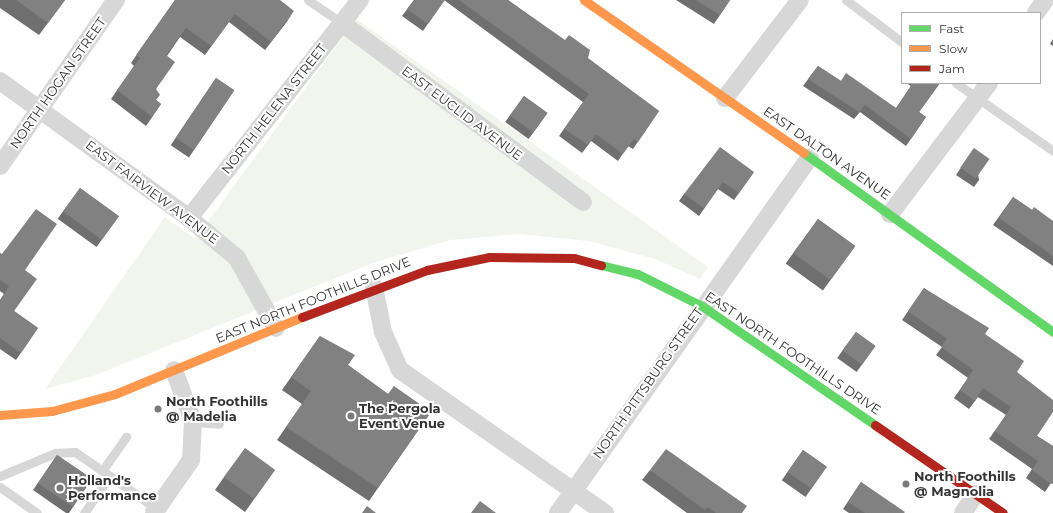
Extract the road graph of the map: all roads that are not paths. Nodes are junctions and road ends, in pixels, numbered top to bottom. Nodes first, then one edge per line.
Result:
1 (116, 0) edge
2 (308, 0) edge
3 (360, 0) edge
4 (584, 0) edge
5 (800, 0) edge
6 (846, 0) edge
7 (1045, 0) edge
8 (1037, 12) edge
9 (342, 23) junction
10 (901, 41) edge
11 (0, 81) edge
12 (957, 84) edge
13 (988, 84) edge
14 (725, 98) junction
15 (978, 100) junction
16 (41, 109) junction
17 (1053, 151) edge
18 (810, 157) junction
19 (0, 166) edge
20 (583, 202) dead end
21 (890, 214) junction
22 (189, 218) junction
23 (374, 287) junction
24 (702, 306) junction
25 (276, 328) junction
26 (1053, 332) edge
27 (174, 370) junction
28 (0, 415) edge
29 (193, 422) junction
30 (219, 424) dead end
31 (126, 437) dead end
32 (106, 474) junction
33 (0, 476) edge
34 (0, 487) edge
35 (573, 491) junction
36 (976, 494) junction
37 (155, 511) edge
38 (37, 513) edge
39 (84, 513) edge
40 (558, 513) edge
41 (605, 513) edge
42 (963, 513) edge
43 (1003, 513) edge

1 - 16 street, NORTH HOGAN STREET
2 - 9 lane
3 - 9 street, NORTH HELENA STREET
4 - 14 main road, EAST DALTON AVENUE
5 - 14 street
6 - 10 lane
7 - 8 street
9 - 20 street, EAST EUCLID AVENUE
9 - 22 street, NORTH HELENA STREET
11 - 16 street, EAST FAIRVIEW AVENUE
12 - 15 lane
13 - 15 street
14 - 18 main road, EAST DALTON AVENUE
15 - 17 lane
15 - 21 street
16 - 19 street, NORTH HOGAN STREET
16 - 22 street, EAST FAIRVIEW AVENUE
18 - 21 main road, EAST DALTON AVENUE
18 - 24 street, NORTH PITTSBURG STREET
21 - 26 main road, EAST DALTON AVENUE
22 - 25 street, EAST FAIRVIEW AVENUE
23 - 24 main road, EAST NORTH FOOTHILLS DRIVE
23 - 25 main road, EAST NORTH FOOTHILLS DRIVE
23 - 35 street
24 - 35 street, NORTH PITTSBURG STREET
24 - 36 main road, EAST NORTH FOOTHILLS DRIVE
25 - 27 main road, EAST NORTH FOOTHILLS DRIVE
27 - 28 main road, EAST NORTH FOOTHILLS DRIVE
27 - 29 street
29 - 30 lane
29 - 37 street
31 - 32 lane
32 - 33 lane
32 - 37 lane
32 - 39 lane
34 - 38 lane
35 - 40 street, NORTH PITTSBURG STREET
35 - 41 street
36 - 42 street
36 - 43 main road, EAST NORTH FOOTHILLS DRIVE

